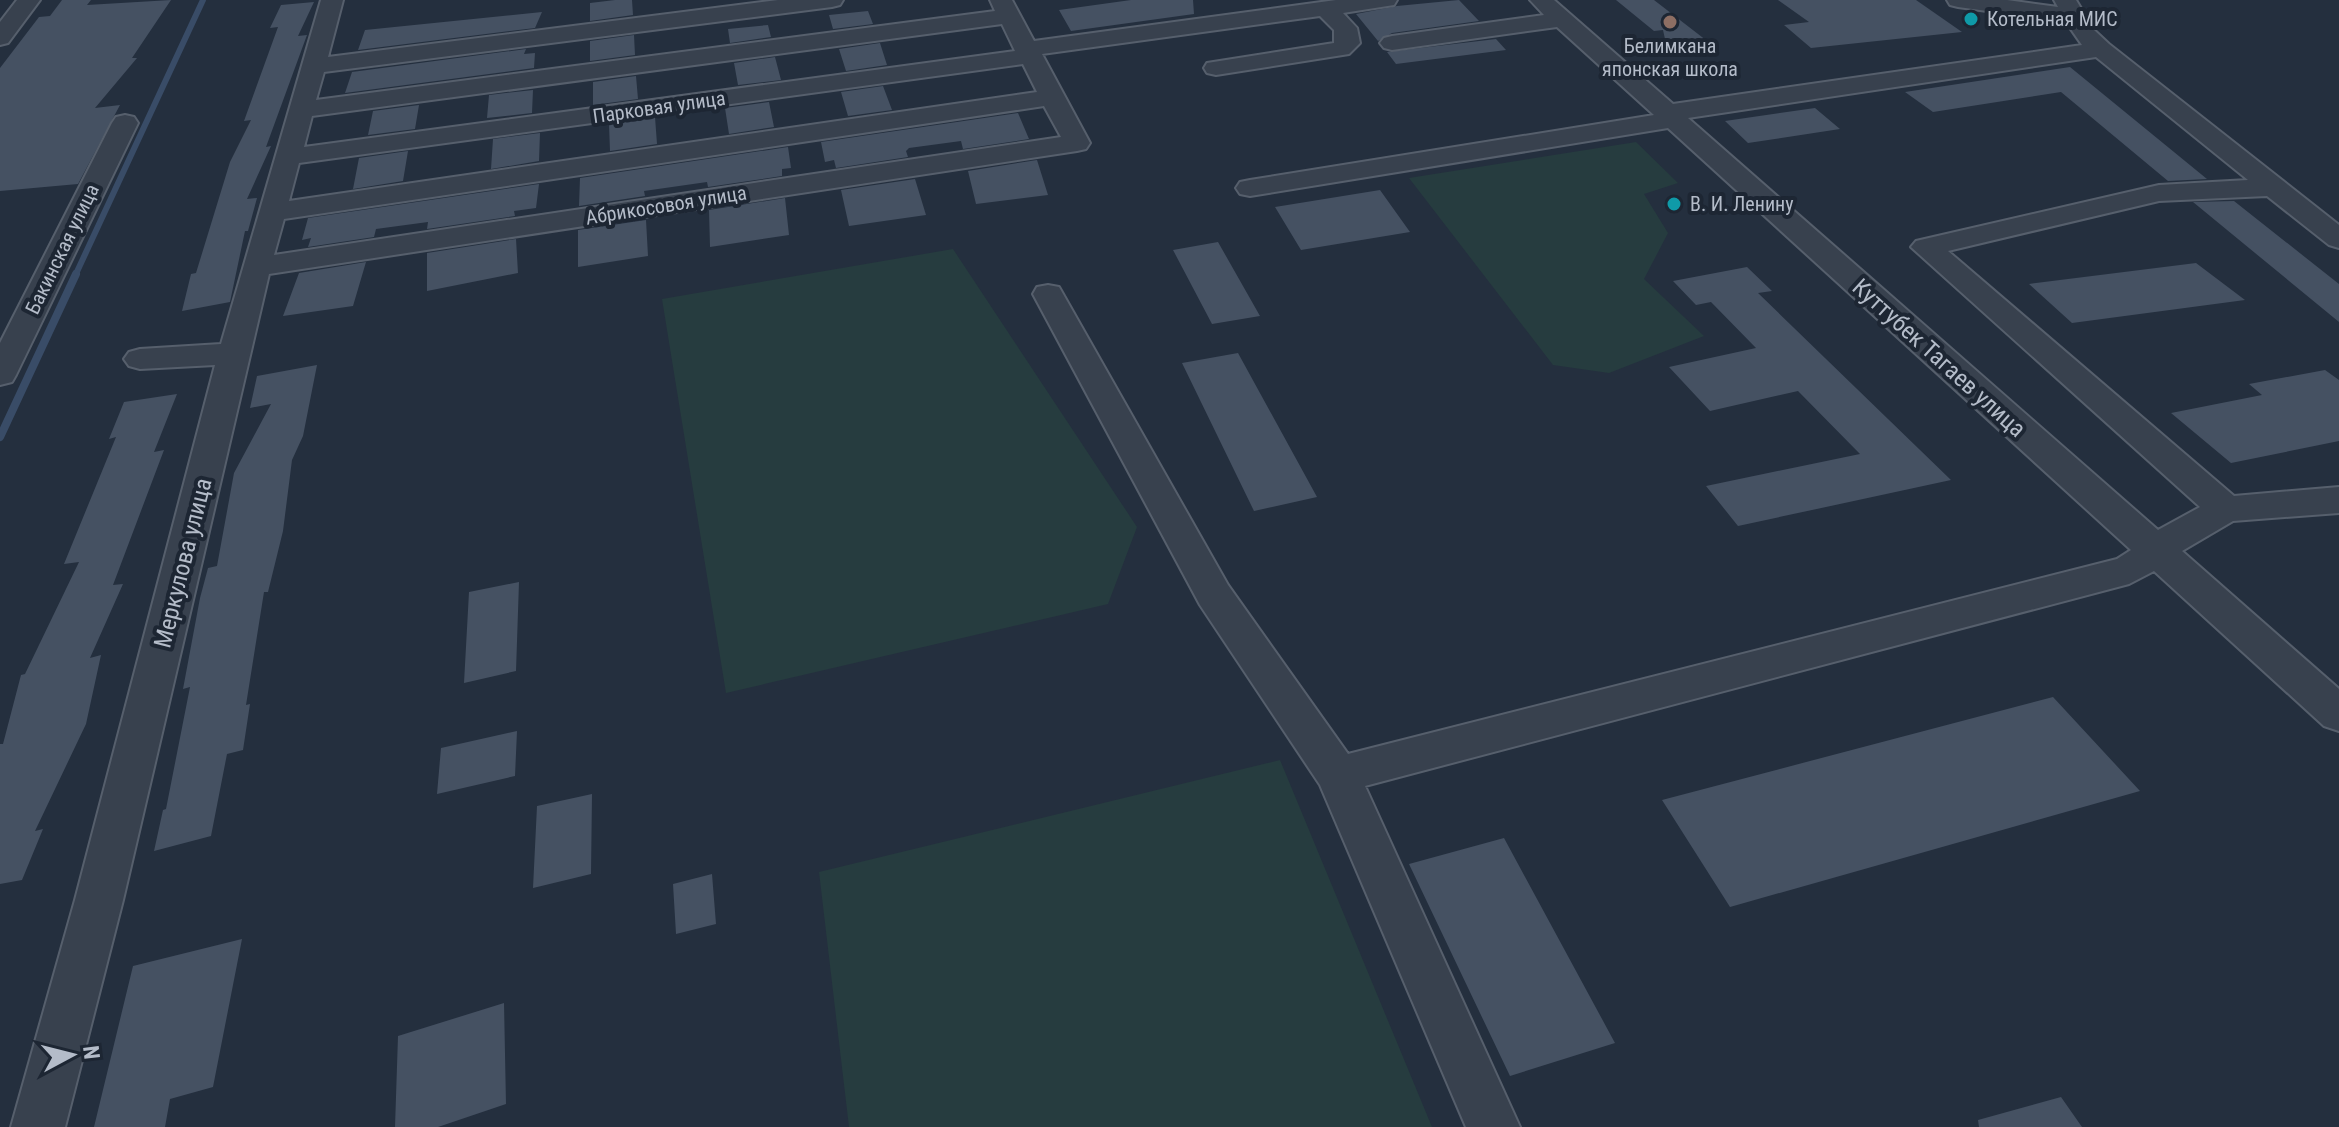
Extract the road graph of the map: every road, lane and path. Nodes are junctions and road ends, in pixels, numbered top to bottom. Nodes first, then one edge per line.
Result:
1 (29, 0) edge
2 (832, 0) edge
3 (1386, 0) edge
4 (1541, 0) edge
5 (1958, 0) edge
6 (339, 1) edge
7 (1005, 8) edge
8 (2069, 8) edge
9 (1326, 9) junction
10 (1562, 19) junction
11 (0, 38) edge
12 (1392, 43) dead end
13 (2101, 49) junction
14 (1954, 51) dead end
15 (1028, 53) junction
16 (313, 66) junction
17 (1978, 67) junction
18 (1216, 68) dead end
19 (1053, 97) junction
20 (300, 110) junction
21 (1672, 118) junction
22 (125, 123) dead end
23 (287, 157) junction
24 (2274, 187) junction
25 (1250, 188) dead end
26 (271, 212) junction
27 (2339, 239) edge
28 (256, 267) junction
29 (1048, 294) dead end
30 (235, 351) junction
31 (140, 359) dead end
32 (0, 375) edge
33 (2339, 500) edge
34 (2226, 509) junction
35 (2154, 552) junction
36 (2339, 714) edge
37 (1338, 775) junction
38 (38, 1127) edge
39 (1493, 1127) edge

1 - 11 street
2 - 16 street
3 - 9 street, Парковая улица
4 - 10 street, Куттубек Тагаев улица
5 - 8 street
6 - 16 street, Меркулова улица
7 - 15 street
7 - 20 street
8 - 13 street
9 - 15 street, Парковая улица
9 - 18 street
10 - 12 street
10 - 21 street, Куттубек Тагаев улица
13 - 17 street
13 - 24 street
14 - 17 street
15 - 19 street
15 - 23 street, Парковая улица
16 - 20 street, Меркулова улица
17 - 21 street
19 - 26 street
19 - 28 street, Абрикосовоя улица
20 - 23 street, Меркулова улица
21 - 25 street
21 - 35 street, Куттубек Тагаев улица
22 - 32 street, Бакинская улица
23 - 26 street, Меркулова улица
24 - 27 street
24 - 34 street
26 - 28 street, Меркулова улица
28 - 30 street, Меркулова улица
29 - 37 street
30 - 31 street
30 - 38 street, Меркулова улица
33 - 34 street
34 - 35 street
35 - 36 street, Куттубек Тагаев улица
35 - 37 street
37 - 39 street

